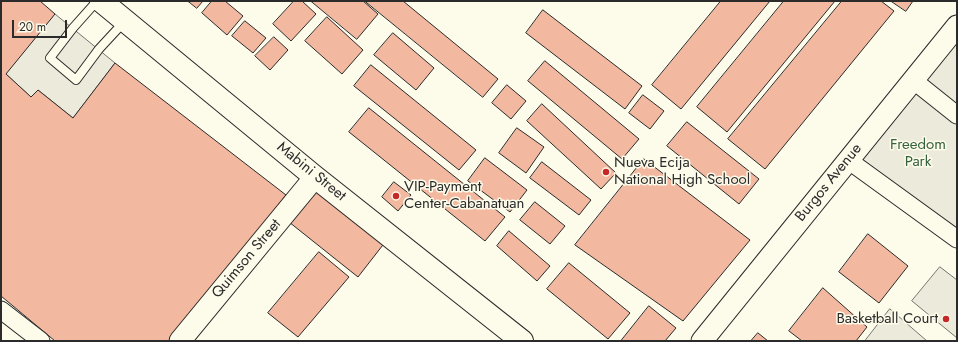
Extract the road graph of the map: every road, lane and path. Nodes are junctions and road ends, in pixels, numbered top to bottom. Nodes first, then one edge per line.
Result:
1 (97, 1) edge
2 (101, 1) edge
3 (125, 20) junction
4 (957, 26) edge
5 (913, 80) junction
6 (957, 115) edge
7 (848, 160) junction
8 (315, 177) junction
9 (957, 239) edge
10 (1, 310) edge
11 (41, 341) edge
12 (180, 341) edge
13 (522, 341) edge
14 (702, 341) edge

1 - 3 lane
2 - 3 main road, Mabini Street
3 - 8 main road, Mabini Street
4 - 5 street, Burgos Avenue
5 - 6 street
5 - 7 street, Burgos Avenue
7 - 9 street
7 - 14 street, Burgos Avenue
8 - 12 street, Quimson Street
8 - 13 main road, Mabini Street
10 - 11 street

